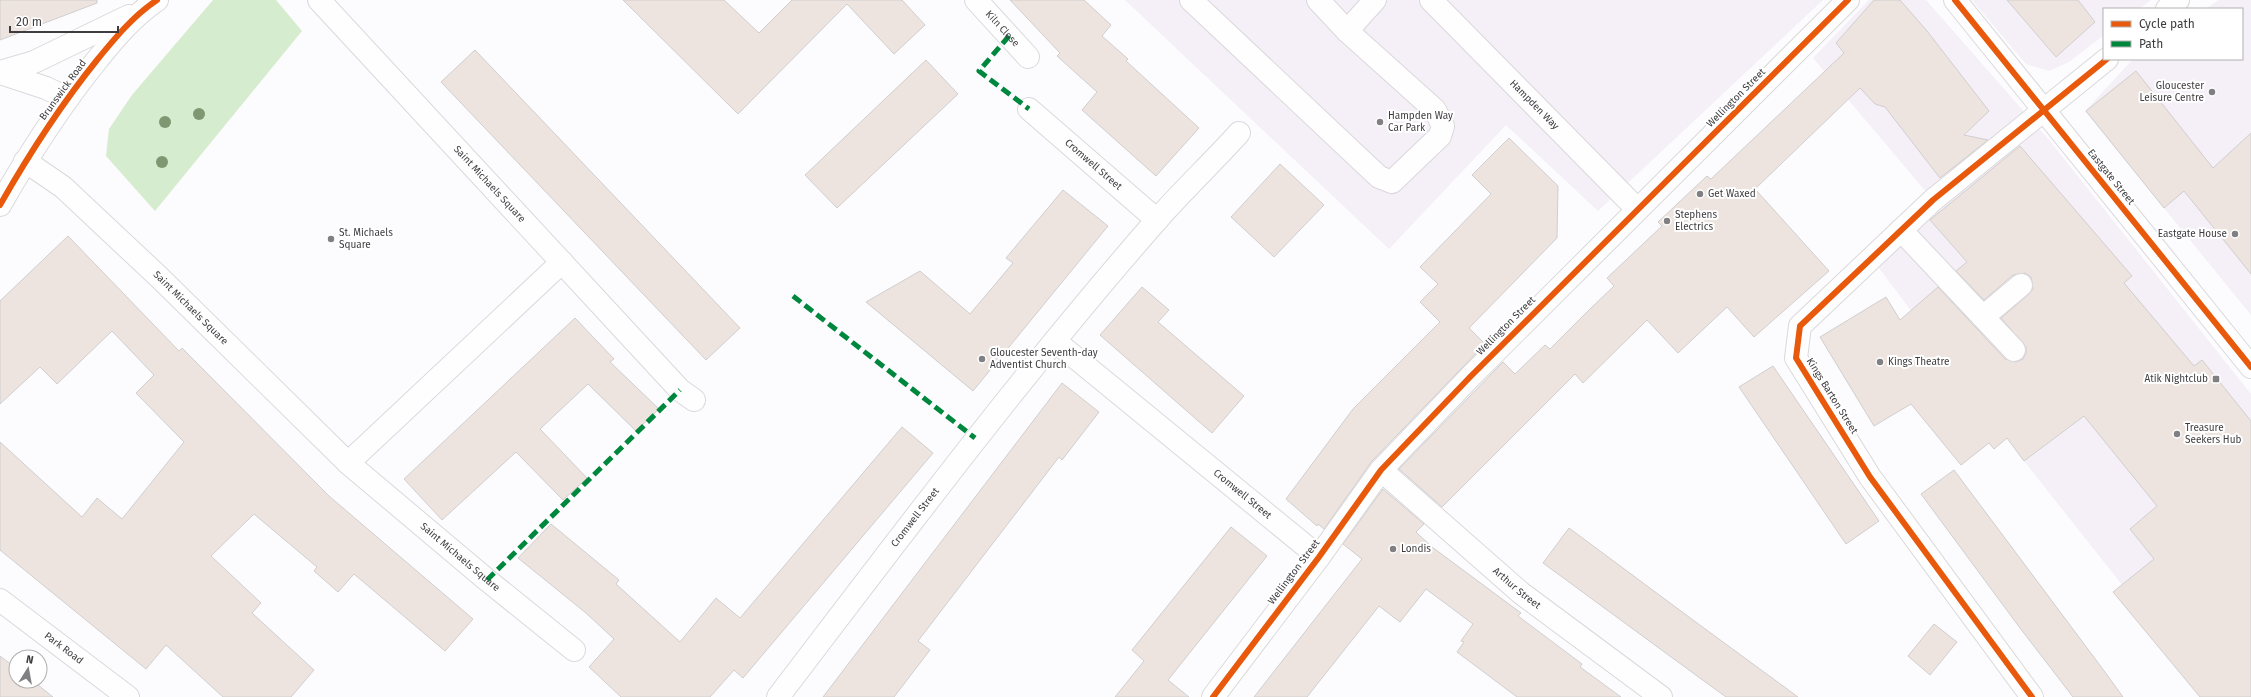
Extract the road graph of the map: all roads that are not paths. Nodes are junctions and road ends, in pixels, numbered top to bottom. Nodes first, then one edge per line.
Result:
1 (319, 0) edge
2 (976, 0) edge
3 (1191, 0) edge
4 (1318, 0) edge
5 (1375, 0) edge
6 (1431, 0) edge
7 (1848, 0) edge
8 (1955, 0) edge
9 (2178, 0) edge
10 (151, 4) edge
11 (2168, 8) edge
12 (1347, 30) junction
13 (1028, 57) dead end
14 (2106, 60) edge
15 (0, 72) edge
16 (67, 98) junction
17 (1029, 109) dead end
18 (2045, 110) junction
19 (1239, 134) dead end
20 (25, 162) junction
21 (0, 205) edge
22 (1637, 209) junction
23 (1157, 220) junction
24 (1902, 230) junction
25 (562, 262) junction
26 (2022, 285) dead end
27 (1983, 317) junction
28 (1055, 341) junction
29 (2014, 350) dead end
30 (2251, 367) edge
31 (694, 400) dead end
32 (348, 463) junction
33 (1381, 470) junction
34 (1319, 557) junction
35 (0, 600) edge
36 (574, 650) dead end
37 (128, 697) edge
38 (778, 697) edge
39 (1213, 697) edge
40 (1661, 697) edge
41 (2032, 697) edge

1 - 25 street, Saint Michaels Square
2 - 13 street, Kiln Close
3 - 12 street
4 - 12 street
5 - 12 street
6 - 22 street, Hampden Way
7 - 22 street, Wellington Street
8 - 18 street, Eastgate Street
9 - 11 street
10 - 15 street
10 - 16 street, Brunswick Road
14 - 18 street, Kings Barton Street
15 - 16 street
16 - 20 street, Brunswick Road
17 - 23 street, Cromwell Street
18 - 24 street, Kings Barton Street
18 - 30 street, Eastgate Street
19 - 23 street, Cromwell Street
20 - 21 street, Brunswick Road
20 - 32 street, Saint Michaels Square
22 - 33 street, Wellington Street
23 - 28 street, Cromwell Street
24 - 27 street
24 - 41 street, Kings Barton Street
25 - 31 street, Saint Michaels Square
25 - 32 street
26 - 27 street
27 - 29 street
28 - 34 street, Cromwell Street
28 - 38 street, Cromwell Street
32 - 36 street, Saint Michaels Square
33 - 34 street, Wellington Street
33 - 40 street, Arthur Street
34 - 39 street, Wellington Street
35 - 37 street, Park Road

